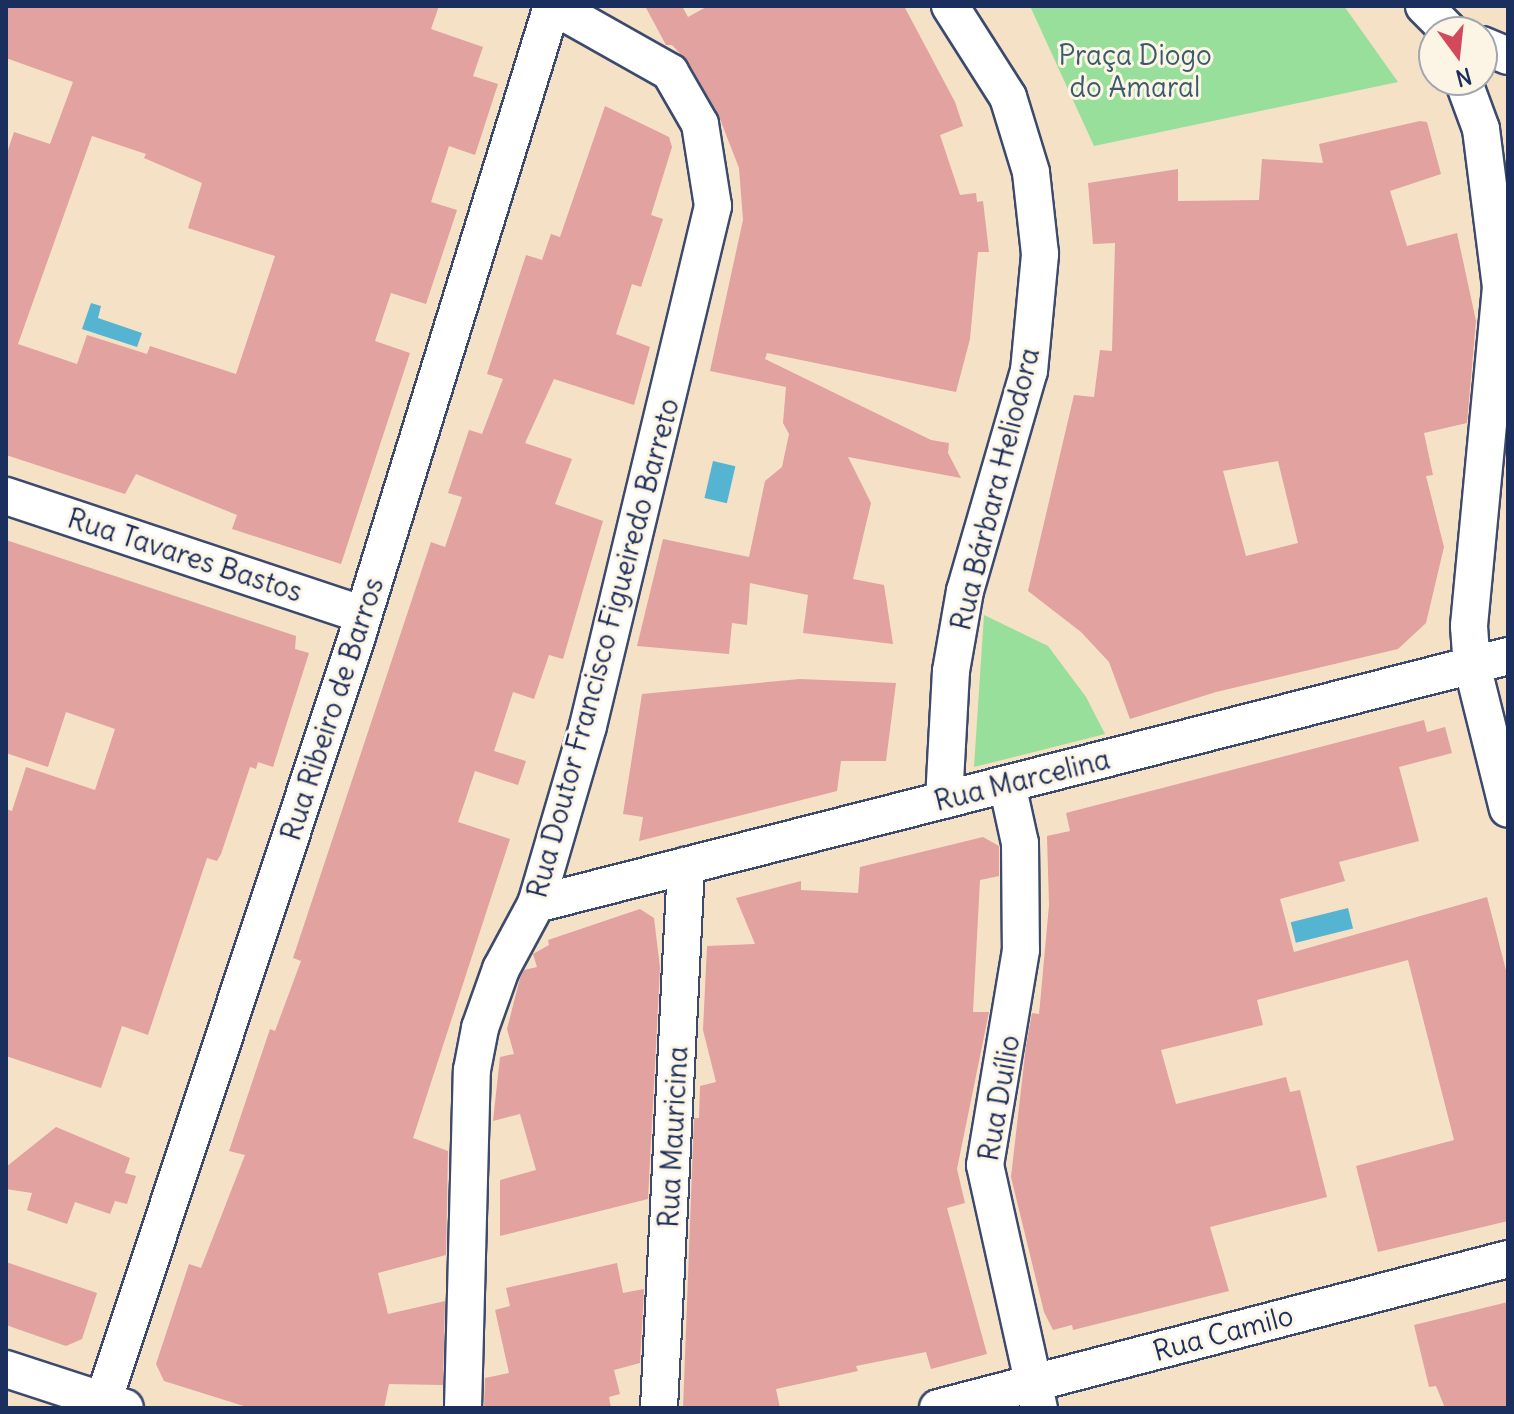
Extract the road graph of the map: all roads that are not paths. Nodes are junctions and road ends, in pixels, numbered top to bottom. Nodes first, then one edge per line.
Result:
1 (552, 6) edge
2 (950, 6) edge
3 (1469, 96) edge
4 (6, 496) edge
5 (363, 615) junction
6 (1508, 656) edge
7 (1472, 665) junction
8 (1007, 784) junction
9 (944, 800) junction
10 (1508, 809) edge
11 (686, 866) junction
12 (536, 904) junction
13 (1508, 1259) edge
14 (6, 1369) edge
15 (1036, 1395) edge
16 (110, 1406) edge
17 (463, 1408) edge
18 (659, 1408) edge
19 (938, 1408) edge

1 - 5 street, Rua Ribeiro de Barros
1 - 12 street, Rua Doutor Francisco Figueiredo Barreto
2 - 9 street, Rua Bárbara Heliodora
3 - 7 street
4 - 5 street, Rua Tavares Bastos
5 - 16 street, Rua Ribeiro de Barros
6 - 7 street, Rua Marcelina
7 - 8 street, Rua Marcelina
7 - 10 street
8 - 9 street, Rua Marcelina
8 - 15 street, Rua Duílio
9 - 11 street, Rua Marcelina
11 - 12 street, Rua Marcelina
11 - 18 street, Rua Mauricina
12 - 17 street, Rua Doutor Francisco Figueiredo Barreto
13 - 15 street, Rua Camilo
14 - 16 street
15 - 19 street, Rua Camilo

